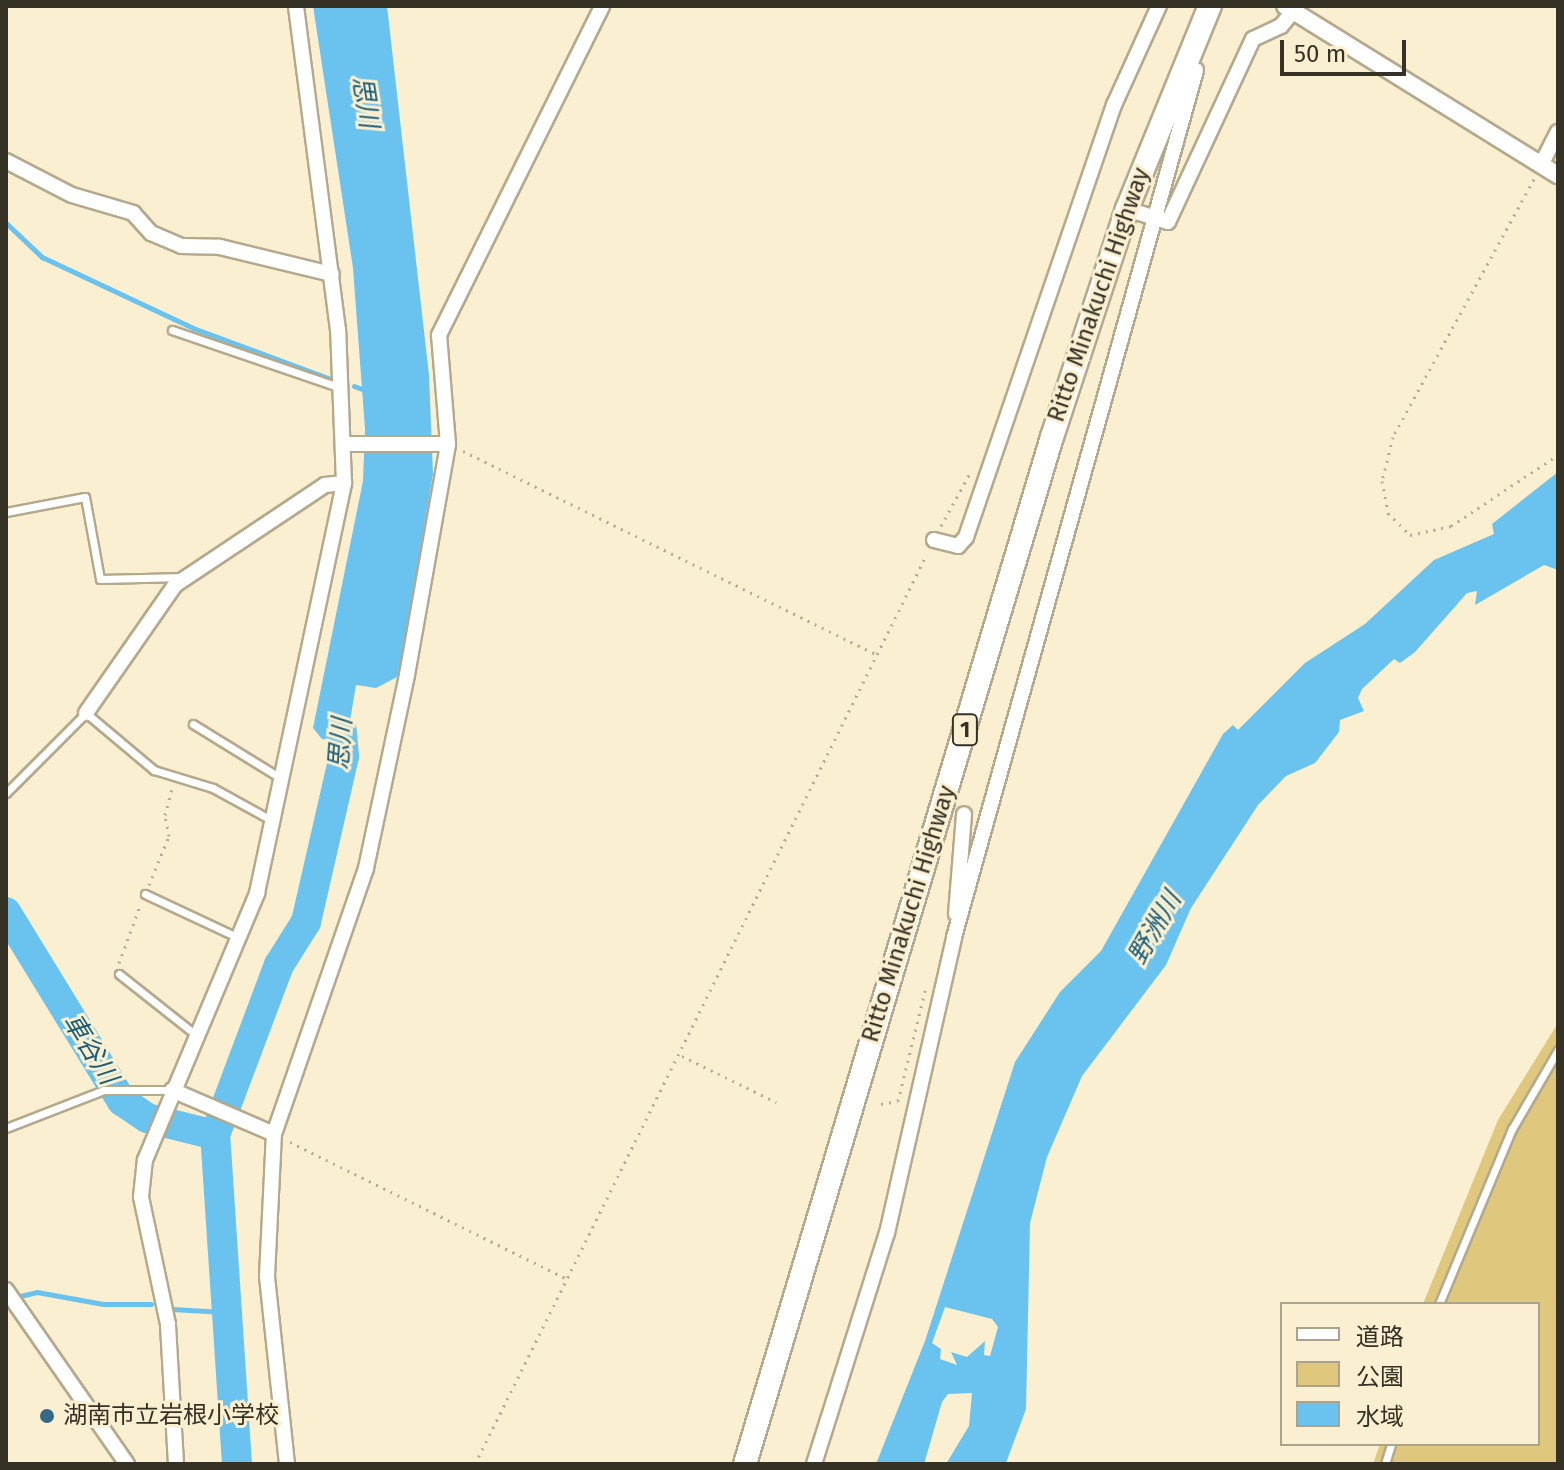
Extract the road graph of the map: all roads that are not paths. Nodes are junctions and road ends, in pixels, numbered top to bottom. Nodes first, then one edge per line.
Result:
1 (296, 6) edge
2 (602, 6) edge
3 (1159, 6) edge
4 (1210, 6) edge
5 (1289, 9) edge
6 (1196, 70) dead end
7 (1558, 132) edge
8 (6, 161) edge
9 (1550, 170) edge
10 (1127, 209) junction
11 (1157, 217) junction
12 (332, 274) junction
13 (172, 330) dead end
14 (343, 389) junction
15 (348, 444) junction
16 (443, 444) junction
17 (344, 483) junction
18 (6, 512) edge
19 (934, 540) road end
20 (186, 577) junction
21 (86, 713) junction
22 (193, 724) dead end
23 (285, 780) junction
24 (6, 793) edge
25 (964, 814) dead end
26 (275, 823) junction
27 (145, 894) road end
28 (954, 937) junction
29 (239, 938) junction
30 (119, 974) road end
31 (196, 1035) junction
32 (1558, 1050) edge
33 (176, 1089) junction
34 (6, 1128) edge
35 (272, 1133) junction
36 (6, 1292) edge
37 (1440, 1302) edge
38 (127, 1464) edge
39 (176, 1464) edge
40 (287, 1464) edge
41 (745, 1464) edge
42 (814, 1464) edge

1 - 12 street
2 - 16 street
3 - 19 street
4 - 10 highway, Ritto Minakuchi Highway / 1
5 - 9 street
5 - 11 street
6 - 11 street
7 - 9 street
8 - 12 street
10 - 11 street
10 - 41 highway, Ritto Minakuchi Highway / 1
11 - 28 street
12 - 14 street
13 - 14 lane
14 - 15 street
15 - 16 street
15 - 17 street
16 - 35 street
17 - 20 street
17 - 23 street
18 - 20 lane
20 - 21 street
21 - 24 lane
21 - 26 lane
22 - 23 lane
23 - 26 street
25 - 28 street
26 - 29 street
27 - 29 lane
28 - 42 street
29 - 31 street
30 - 31 lane
31 - 33 street
32 - 37 lane
33 - 34 lane
33 - 35 street
33 - 39 street
35 - 40 street
36 - 38 street

